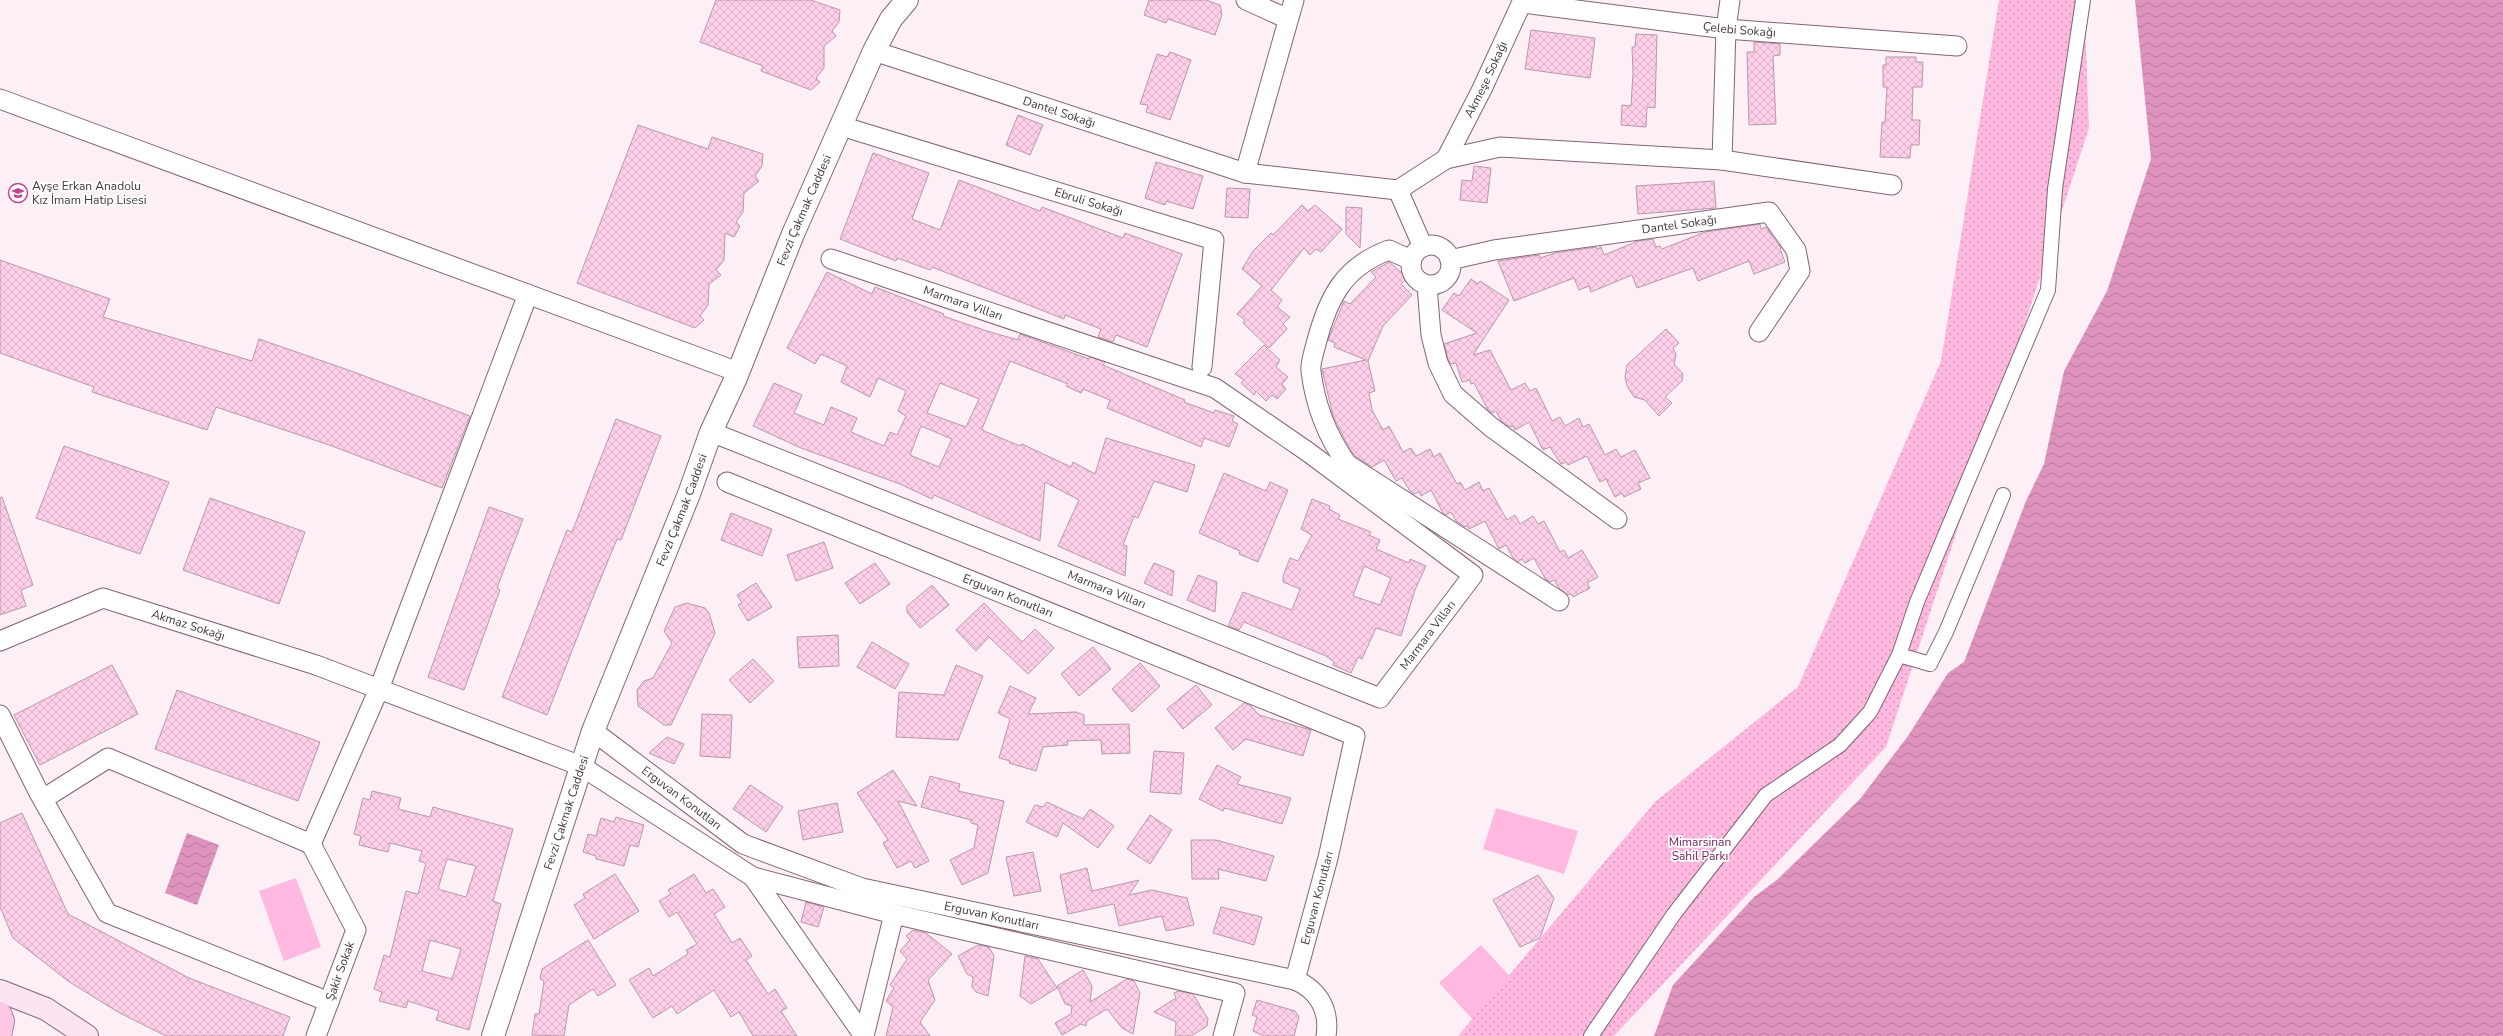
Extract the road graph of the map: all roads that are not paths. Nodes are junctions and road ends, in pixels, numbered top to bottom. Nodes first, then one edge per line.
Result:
1 (907, 0) edge
2 (1246, 0) edge
3 (1294, 0) edge
4 (1730, 0) edge
5 (2083, 0) edge
6 (1523, 1) edge
7 (1288, 19) junction
8 (1726, 29) junction
9 (1957, 46) dead end
10 (874, 51) junction
11 (0, 99) edge
12 (841, 126) junction
13 (1446, 159) junction
14 (1722, 160) junction
15 (1246, 173) junction
16 (1892, 185) dead end
17 (1398, 190) junction
18 (1417, 253) junction
19 (831, 259) dead end
20 (1450, 260) junction
21 (1427, 286) junction
22 (528, 294) junction
23 (1759, 332) dead end
24 (1202, 367) dead end
25 (738, 372) junction
26 (711, 432) junction
27 (727, 482) dead end
28 (2003, 495) dead end
29 (1617, 518) dead end
30 (1559, 601) dead end
31 (0, 640) edge
32 (1900, 655) junction
33 (379, 689) junction
34 (0, 715) edge
35 (593, 730) junction
36 (581, 766) junction
37 (43, 799) junction
38 (311, 844) junction
39 (753, 877) junction
40 (894, 914) junction
41 (1295, 980) junction
42 (0, 991) edge
43 (329, 1002) junction
44 (0, 1014) edge
45 (0, 1036) edge
46 (87, 1036) edge
47 (316, 1036) edge
48 (492, 1036) edge
49 (864, 1036) edge
50 (1223, 1036) edge
51 (1326, 1036) edge
52 (1591, 1036) edge

1 - 10 street, Fevzi Çakmak Caddesi
2 - 7 street
3 - 7 street
4 - 8 street
5 - 32 street
6 - 8 street, Çelebi Sokağı
6 - 13 street, Akmeşe Sokağı
7 - 15 street
8 - 9 street, Çelebi Sokağı
8 - 14 street
10 - 12 street, Fevzi Çakmak Caddesi
10 - 15 street, Dantel Sokağı
11 - 22 street
12 - 24 street, Ebruli Sokağı
12 - 25 street, Fevzi Çakmak Caddesi
13 - 14 street
13 - 17 street
14 - 16 street
15 - 17 street, Dantel Sokağı
17 - 18 street
18 - 20 street
18 - 21 street
18 - 30 street
19 - 26 street, Marmara Vilları
20 - 21 street
20 - 23 street, Dantel Sokağı
21 - 29 street
22 - 25 street
22 - 33 street
25 - 26 street, Fevzi Çakmak Caddesi
26 - 35 street, Fevzi Çakmak Caddesi
27 - 41 street, Erguvan Konutları
28 - 32 street
31 - 33 street, Akmaz Sokağı
32 - 52 street
33 - 36 street, Akmaz Sokağı
33 - 38 street
34 - 37 street
35 - 36 street, Fevzi Çakmak Caddesi
35 - 41 street, Erguvan Konutları
36 - 39 street, Akmaz Sokağı
36 - 48 street, Fevzi Çakmak Caddesi
37 - 38 street
37 - 43 street
38 - 43 street, Şakir Sokak
39 - 40 street
39 - 49 street
40 - 49 street
40 - 50 street
41 - 51 street
42 - 46 main road
43 - 47 street, Şakir Sokak
44 - 45 main road

